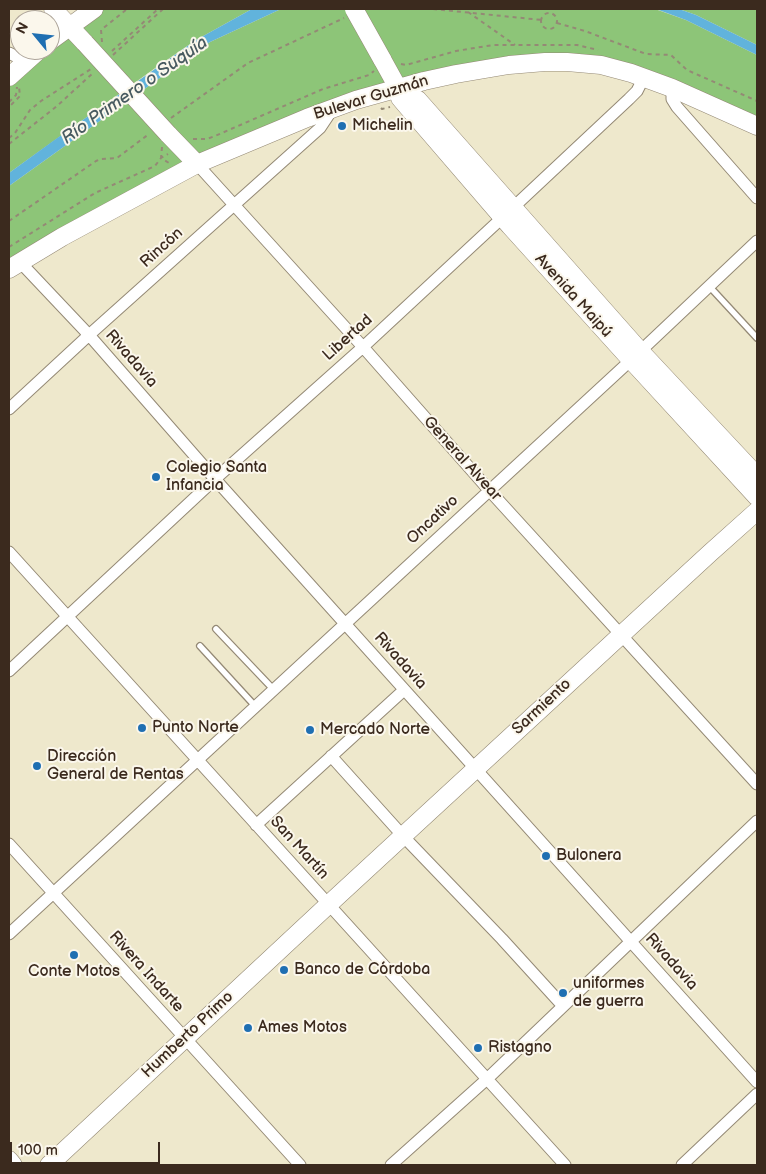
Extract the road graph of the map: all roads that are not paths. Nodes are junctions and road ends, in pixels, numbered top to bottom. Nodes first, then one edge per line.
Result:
1 (53, 9) edge
2 (94, 9) edge
3 (351, 13) edge
4 (68, 27) junction
5 (60, 33) edge
6 (9, 53) edge
7 (25, 61) joint
8 (644, 77) junction
9 (14, 80) edge
10 (398, 88) junction
11 (672, 88) junction
12 (333, 108) junction
13 (757, 126) edge
14 (189, 168) junction
15 (757, 198) edge
16 (233, 206) junction
17 (508, 212) junction
18 (757, 241) edge
19 (14, 266) edge
20 (709, 286) junction
21 (89, 335) junction
22 (757, 338) edge
23 (363, 347) junction
24 (636, 356) junction
25 (9, 409) edge
26 (757, 476) edge
27 (215, 480) junction
28 (489, 490) junction
29 (757, 497) edge
30 (757, 511) edge
31 (9, 552) edge
32 (67, 617) junction
33 (345, 624) junction
34 (216, 629) dead end
35 (621, 635) junction
36 (200, 646) dead end
37 (9, 671) edge
38 (274, 690) junction
39 (404, 690) junction
40 (256, 707) junction
41 (331, 756) junction
42 (198, 761) junction
43 (475, 769) junction
44 (757, 784) edge
45 (757, 821) edge
46 (256, 825) junction
47 (403, 836) junction
48 (9, 844) edge
49 (52, 893) junction
50 (328, 904) junction
51 (9, 934) edge
52 (631, 942) junction
53 (563, 1006) junction
54 (185, 1038) junction
55 (486, 1079) junction
56 (757, 1082) edge
57 (757, 1094) edge
58 (9, 1160) edge
59 (14, 1165) edge
60 (49, 1165) edge
61 (300, 1165) edge
62 (391, 1165) edge
63 (565, 1165) edge
64 (682, 1165) edge

1 - 4 main road
2 - 4 main road
3 - 10 main road, Avenida Maipú, bridge
4 - 5 main road
4 - 14 main road, General Alvear, bridge
6 - 7 street
7 - 9 main road
8 - 10 main road, Bulevar Guzmán
8 - 11 main road, Bulevar Guzmán
8 - 17 street, Libertad
10 - 12 main road, Bulevar Guzmán
10 - 17 main road, Avenida Maipú
11 - 13 main road, Bulevar Guzmán
11 - 15 street
12 - 14 main road, Bulevar Guzmán
12 - 16 street, Rincón
14 - 16 street, General Alvear
14 - 19 main road, Bulevar Guzmán
16 - 21 street, Rincón
16 - 23 street, General Alvear
17 - 23 street, Libertad
17 - 24 main road, Avenida Maipú
18 - 20 street, Oncativo
19 - 21 street, Rivadavia
20 - 22 lane
20 - 24 street, Oncativo
21 - 25 street, Rincón
21 - 27 street, Rivadavia
23 - 27 street, Libertad
23 - 28 street, General Alvear
24 - 26 main road, Avenida Maipú
24 - 28 street, Oncativo
24 - 29 main road, Avenida Maipú
27 - 32 street, Libertad
27 - 33 street, Rivadavia
28 - 33 street, Oncativo
28 - 35 street, General Alvear
30 - 35 main road, Sarmiento
31 - 32 street, San Martín
32 - 37 street, Libertad
32 - 42 street, San Martín
33 - 38 street, Oncativo
33 - 39 street, Rivadavia
34 - 38 lane
35 - 43 main road, Sarmiento
35 - 44 street, General Alvear
36 - 40 lane
38 - 40 street, Oncativo
39 - 41 street
39 - 43 street, Rivadavia
40 - 42 street, Oncativo
41 - 46 street
41 - 47 street
42 - 46 street, San Martín
42 - 49 street, Oncativo
43 - 47 main road, Sarmiento
43 - 52 street, Rivadavia
45 - 52 street
46 - 50 street, San Martín
47 - 50 main road, Sarmiento
47 - 53 street
48 - 49 street, Rivera Indarte
49 - 51 street, Oncativo
49 - 54 street, Rivera Indarte
50 - 54 main road, Humberto Primo
50 - 55 street, San Martín
52 - 53 street
52 - 56 street, Rivadavia
53 - 55 street
54 - 60 main road, Humberto Primo
54 - 61 street, Rivera Indarte
55 - 62 street
55 - 63 street, San Martín
57 - 64 street
58 - 59 main road

